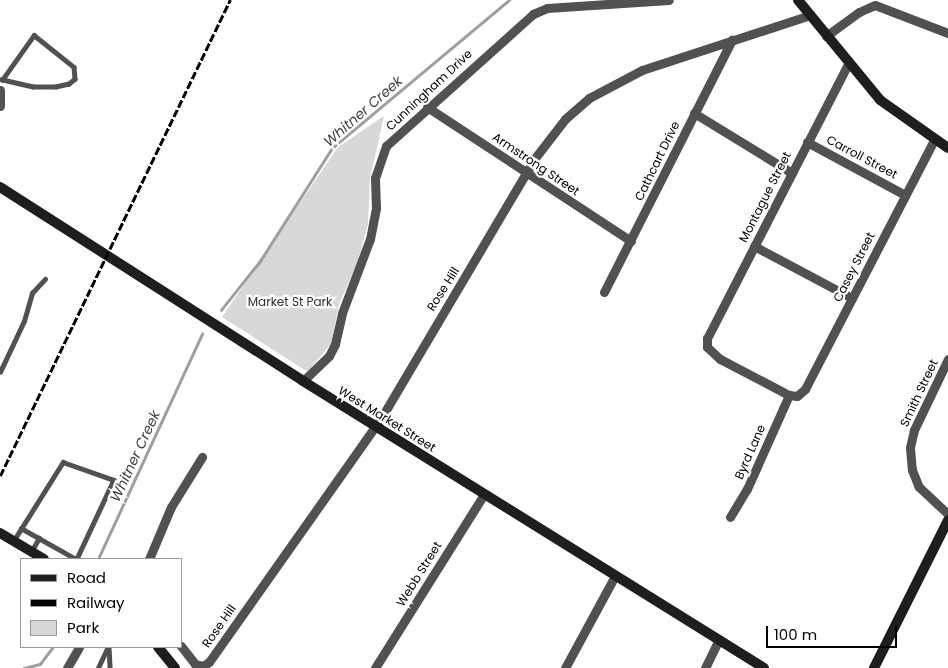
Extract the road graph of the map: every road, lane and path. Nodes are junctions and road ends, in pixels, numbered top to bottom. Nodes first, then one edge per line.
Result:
1 (669, 0) edge
2 (798, 0) edge
3 (810, 15) junction
4 (948, 34) edge
5 (826, 36) junction
6 (732, 40) junction
7 (848, 64) junction
8 (1, 81) edge
9 (0, 90) edge
10 (0, 106) edge
11 (427, 107) junction
12 (694, 113) junction
13 (934, 140) junction
14 (807, 142) junction
15 (948, 148) edge
16 (526, 173) junction
17 (792, 173) junction
18 (0, 187) edge
19 (905, 195) junction
20 (631, 241) junction
21 (754, 246) junction
22 (45, 279) dead end
23 (604, 292) dead end
24 (852, 298) junction
25 (948, 359) edge
26 (0, 372) edge
27 (303, 381) junction
28 (789, 395) junction
29 (375, 426) junction
30 (202, 457) dead end
31 (484, 494) junction
32 (948, 514) edge
33 (730, 517) dead end
34 (947, 524) edge
35 (22, 528) junction
36 (0, 533) edge
37 (39, 538) junction
38 (14, 541) junction
39 (31, 552) junction
40 (66, 557) edge
41 (42, 558) edge
42 (76, 558) edge
43 (149, 558) edge
44 (615, 576) junction
45 (719, 640) junction
46 (182, 647) edge
47 (78, 648) edge
48 (108, 648) edge
49 (109, 648) edge
50 (159, 648) edge
51 (67, 668) edge
52 (98, 668) edge
53 (110, 668) edge
54 (175, 668) edge
55 (375, 668) edge
56 (565, 668) edge
57 (705, 668) edge
58 (764, 668) edge
59 (874, 668) edge

1 - 11 street, Cunningham Drive
2 - 3 street
3 - 5 street
3 - 6 street, Rose Hill
4 - 5 street
5 - 7 street
6 - 12 street, Cathcart Drive
6 - 16 street, Rose Hill
7 - 13 street
7 - 14 street, Montague Street
8 - 8 lane
9 - 10 street
11 - 16 street, Armstrong Street
11 - 27 street, Cunningham Drive
12 - 17 street
12 - 20 street, Cathcart Drive
13 - 15 street
13 - 19 street, Casey Street
14 - 17 street, Montague Street
14 - 19 street, Carroll Street
16 - 20 street, Armstrong Street
16 - 29 street, Rose Hill
17 - 21 street, Montague Street
18 - 27 street, West Market Street
19 - 24 street, Casey Street
20 - 23 street, Cathcart Drive
21 - 24 street
21 - 28 street, Montague Street
22 - 26 lane
24 - 28 street, Casey Street
25 - 32 street, Smith Street
27 - 29 street, West Market Street
28 - 33 street, Byrd Lane
29 - 31 street, West Market Street
29 - 46 street, Rose Hill
30 - 43 street
31 - 44 street, West Market Street
31 - 55 street, Webb Street
34 - 59 street
35 - 37 lane
35 - 38 lane
35 - 42 lane
36 - 38 street
37 - 39 lane
37 - 40 lane
38 - 39 street
39 - 41 street
44 - 45 street, West Market Street
44 - 56 street
45 - 57 street
45 - 58 street, West Market Street
47 - 51 street
48 - 52 lane
49 - 53 lane
50 - 54 street

